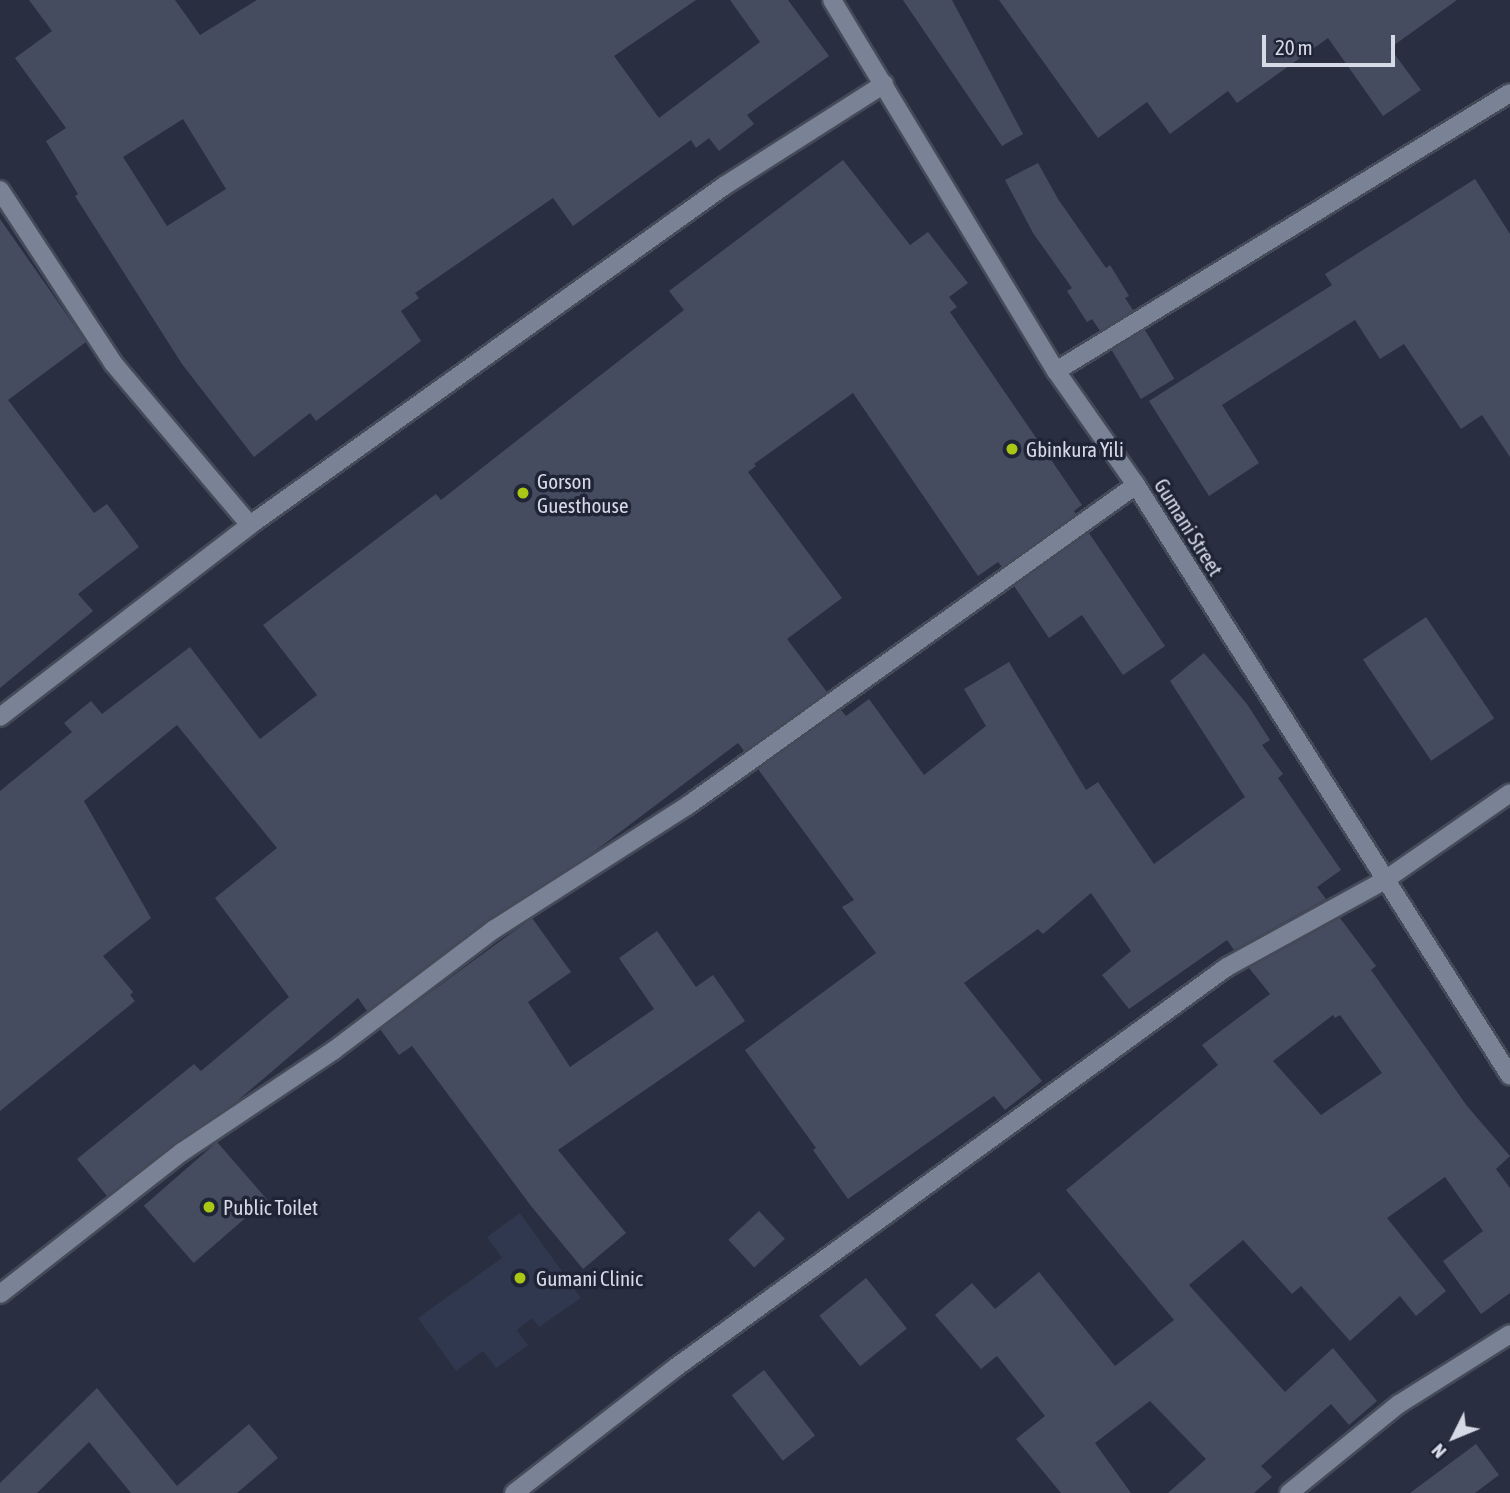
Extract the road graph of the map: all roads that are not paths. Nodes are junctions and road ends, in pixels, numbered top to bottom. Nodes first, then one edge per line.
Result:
1 (832, 0) edge
2 (884, 83) junction
3 (1510, 93) edge
4 (0, 190) edge
5 (1056, 370) junction
6 (1136, 485) junction
7 (250, 525) junction
8 (0, 717) edge
9 (1510, 793) edge
10 (1385, 880) junction
11 (1510, 1076) edge
12 (0, 1294) edge
13 (1510, 1334) edge
14 (514, 1493) edge
15 (1289, 1493) edge

1 - 2 street, Gumani Street
2 - 5 street, Gumani Street
2 - 7 street
3 - 5 street
4 - 7 street
5 - 6 street, Gumani Street
6 - 10 street, Gumani Street
6 - 12 street
7 - 8 street
9 - 10 street
10 - 11 street, Gumani Street
10 - 14 street
13 - 15 street

